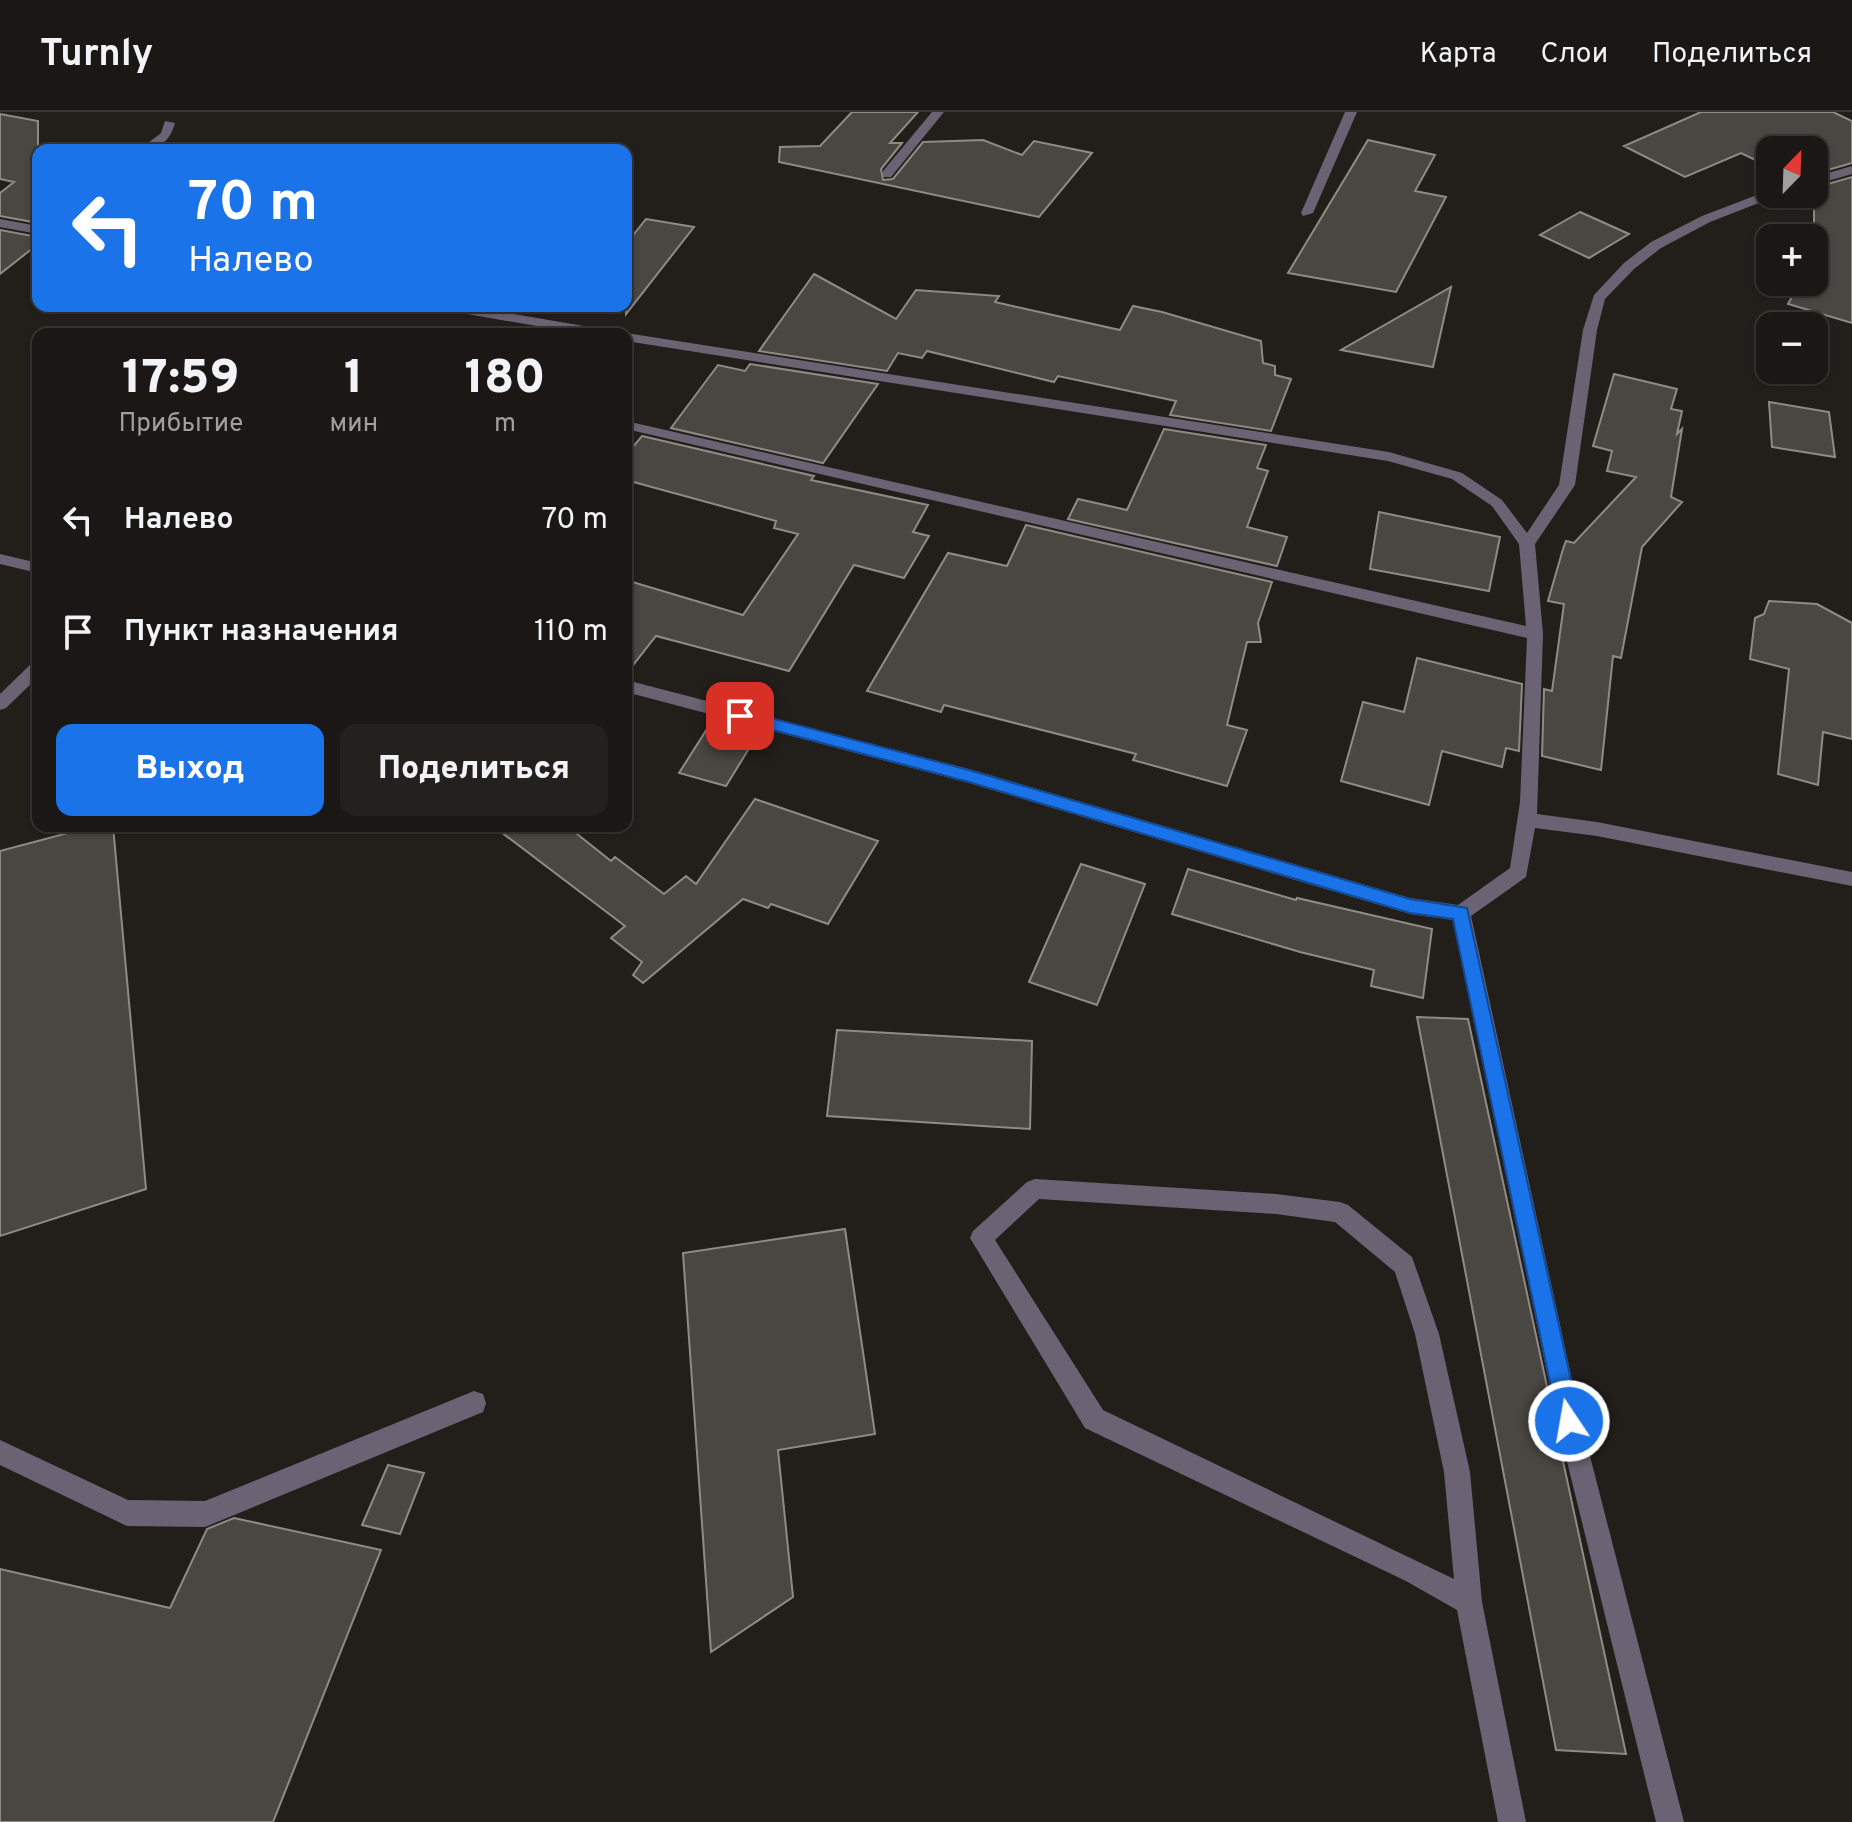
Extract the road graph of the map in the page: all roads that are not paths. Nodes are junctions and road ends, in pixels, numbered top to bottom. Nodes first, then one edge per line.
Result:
1 (938, 112) edge
2 (1351, 112) edge
3 (169, 123) dead end
4 (153, 144) edge
5 (1852, 170) edge
6 (887, 174) dead end
7 (1828, 177) edge
8 (1756, 199) edge
9 (1307, 213) dead end
10 (0, 223) edge
11 (32, 229) edge
12 (477, 312) edge
13 (521, 320) junction
14 (515, 328) edge
15 (570, 328) edge
16 (632, 338) edge
17 (632, 426) edge
18 (1527, 544) junction
19 (0, 559) edge
20 (32, 567) edge
21 (1535, 634) junction
22 (32, 673) edge
23 (632, 688) edge
24 (0, 704) edge
25 (1527, 820) junction
26 (1852, 879) edge
27 (1461, 913) junction
28 (474, 1403) dead end
29 (0, 1452) edge
30 (1469, 1602) junction
31 (1512, 1822) edge
32 (1670, 1822) edge

1 - 6 street
2 - 9 street
3 - 4 street
5 - 7 street
8 - 18 street
10 - 11 street
12 - 13 street
13 - 14 street
13 - 15 street
16 - 18 street
17 - 21 street
18 - 21 street
19 - 20 street
21 - 25 street
22 - 24 street
23 - 27 street
25 - 26 street
25 - 27 street
27 - 32 street
28 - 29 street
30 - 30 street
30 - 31 street

